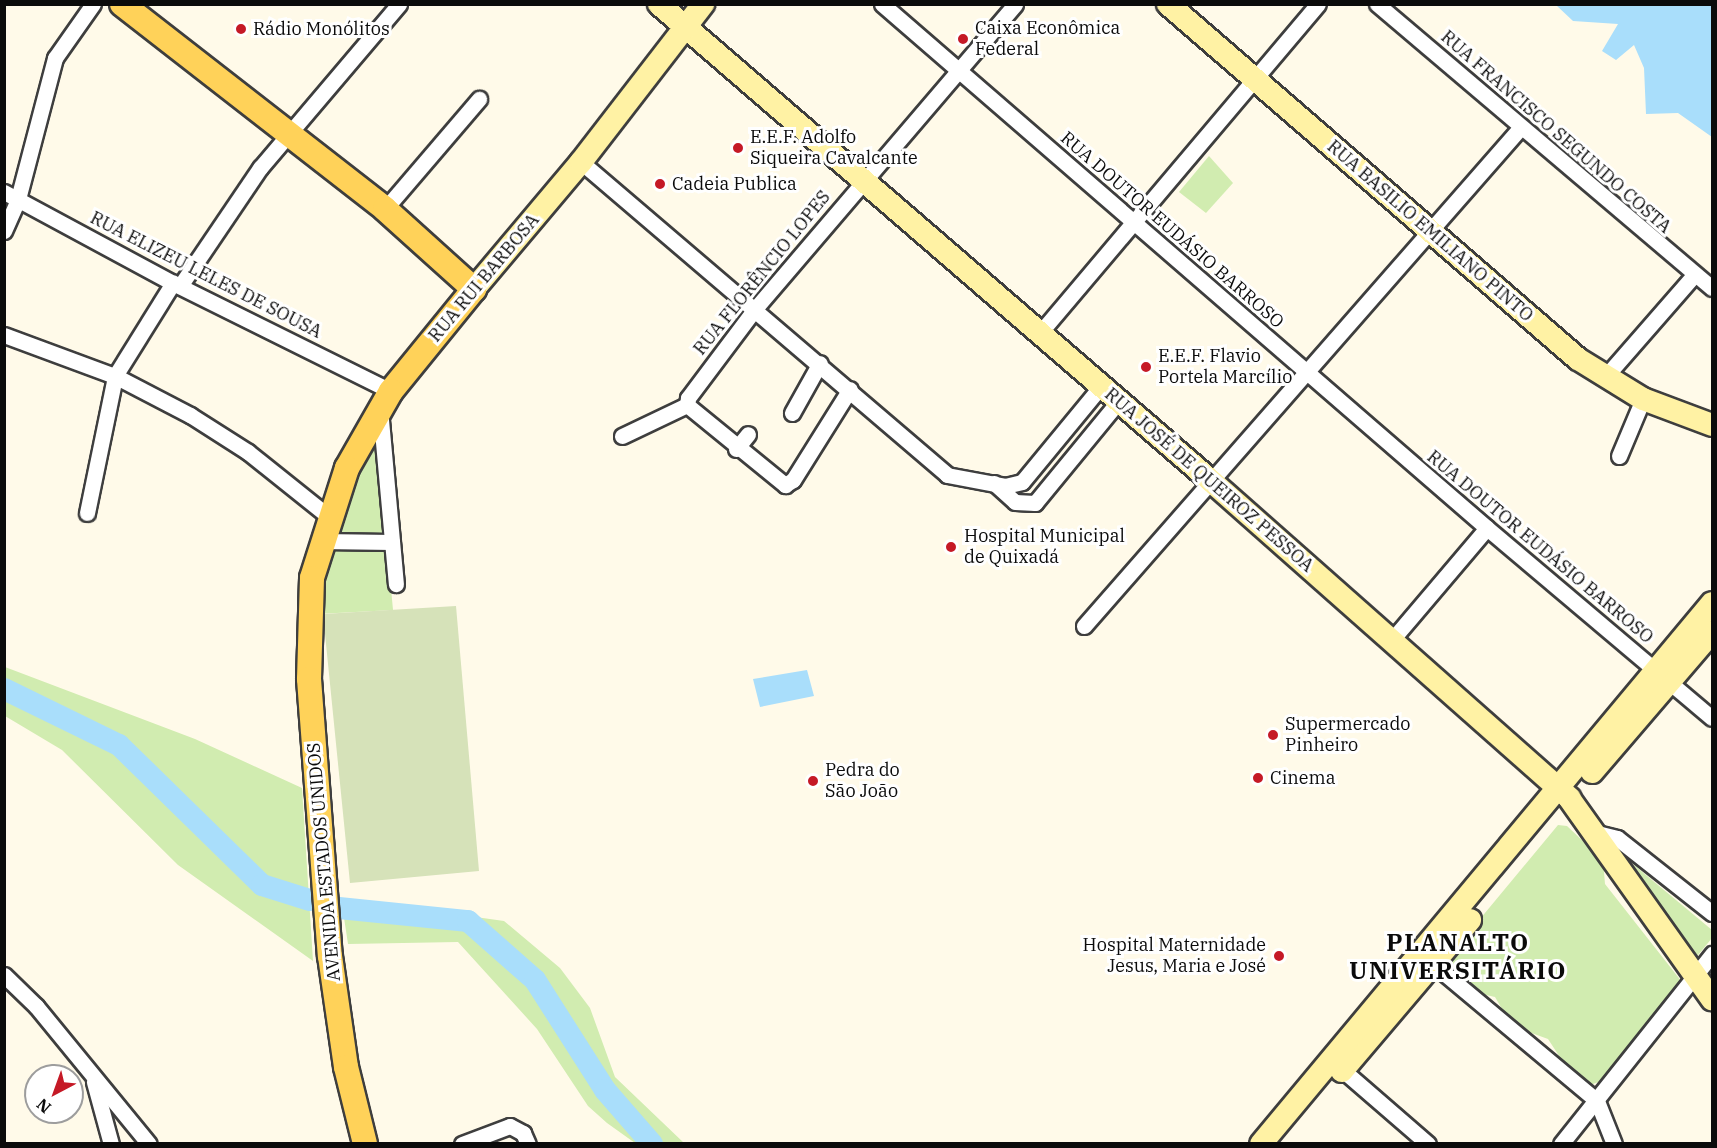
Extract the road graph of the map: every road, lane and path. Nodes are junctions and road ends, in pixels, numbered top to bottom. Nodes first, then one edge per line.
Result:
1 (93, 4) edge
2 (122, 4) edge
3 (399, 4) edge
4 (659, 4) edge
5 (703, 4) edge
6 (882, 4) edge
7 (1015, 4) edge
8 (1168, 4) edge
9 (1318, 4) edge
10 (1377, 4) edge
11 (685, 25) junction
12 (959, 71) junction
13 (1256, 78) junction
14 (479, 99) dead end
15 (1521, 127) junction
16 (287, 136) junction
17 (581, 162) junction
18 (863, 180) junction
19 (11, 196) edge
20 (385, 209) junction
21 (1134, 222) junction
22 (4, 231) edge
23 (1432, 231) junction
24 (1694, 275) junction
25 (177, 284) junction
26 (1713, 288) edge
27 (474, 289) junction
28 (754, 310) junction
29 (1039, 334) junction
30 (4, 335) edge
31 (820, 363) junction
32 (1306, 373) junction
33 (115, 376) junction
34 (1606, 376) junction
35 (1101, 386) junction
36 (850, 389) junction
37 (1643, 399) junction
38 (386, 400) junction
39 (1118, 402) junction
40 (687, 405) junction
41 (792, 413) dead end
42 (1713, 425) edge
43 (748, 434) dead end
44 (622, 436) dead end
45 (736, 449) junction
46 (1620, 456) dead end
47 (1210, 480) junction
48 (993, 483) junction
49 (87, 513) dead end
50 (328, 517) junction
51 (1487, 528) junction
52 (321, 541) junction
53 (392, 542) junction
54 (312, 578) joint
55 (396, 584) dead end
56 (1713, 603) edge
57 (1084, 626) dead end
58 (1713, 632) edge
59 (1391, 641) junction
60 (1663, 677) junction
61 (1713, 717) edge
62 (1564, 793) junction
63 (1593, 832) junction
64 (1713, 914) edge
65 (1713, 954) edge
66 (1427, 959) junction
67 (4, 975) edge
68 (1698, 976) junction
69 (1713, 999) edge
70 (1337, 1065) junction
71 (91, 1074) junction
72 (1597, 1101) junction
73 (111, 1143) edge
74 (149, 1143) edge
75 (365, 1143) edge
76 (462, 1143) edge
77 (528, 1143) edge
78 (1261, 1143) edge
79 (1281, 1143) edge
80 (1428, 1143) edge
81 (1561, 1143) edge
82 (1614, 1143) edge

1 - 19 street
2 - 16 main road
3 - 16 street
4 - 11 main road, RUA JOSÉ DE QUEIROZ PESSOA
5 - 11 main road, RUA RUI BARBOSA
6 - 12 street, RUA DOUTOR EUDÁSIO BARROSO
7 - 12 street, RUA FLORÊNCIO LOPES
8 - 13 main road, RUA BASILIO EMILIANO PINTO
9 - 13 street
10 - 15 street, RUA FRANCISCO SEGUNDO COSTA
11 - 17 main road, RUA RUI BARBOSA
11 - 18 main road, RUA JOSÉ DE QUEIROZ PESSOA
12 - 18 street, RUA FLORÊNCIO LOPES
12 - 21 street, RUA DOUTOR EUDÁSIO BARROSO
13 - 21 street
13 - 23 main road, RUA BASILIO EMILIANO PINTO
14 - 20 street
15 - 23 street
15 - 24 street, RUA FRANCISCO SEGUNDO COSTA
16 - 20 main road
16 - 25 street
17 - 27 main road, RUA RUI BARBOSA
17 - 28 street
18 - 28 street, RUA FLORÊNCIO LOPES
18 - 29 main road, RUA JOSÉ DE QUEIROZ PESSOA
19 - 22 street
19 - 25 street, RUA ELIZEU LELES DE SOUSA
20 - 27 main road
21 - 29 street
21 - 32 street, RUA DOUTOR EUDÁSIO BARROSO
23 - 32 street
23 - 34 main road, RUA BASILIO EMILIANO PINTO
24 - 26 street, RUA FRANCISCO SEGUNDO COSTA
24 - 34 street
25 - 33 street
25 - 38 street, RUA ELIZEU LELES DE SOUSA
27 - 38 main road, RUA RUI BARBOSA
28 - 31 street
28 - 40 street, RUA FLORÊNCIO LOPES
29 - 35 main road, RUA JOSÉ DE QUEIROZ PESSOA
30 - 33 street
31 - 36 street
31 - 41 street
32 - 47 street
32 - 51 street, RUA DOUTOR EUDÁSIO BARROSO
33 - 49 street
33 - 50 street
34 - 37 main road, RUA BASILIO EMILIANO PINTO
35 - 39 main road, RUA JOSÉ DE QUEIROZ PESSOA
35 - 48 street
36 - 45 street
36 - 48 street
37 - 42 main road, RUA BASILIO EMILIANO PINTO
37 - 46 street
38 - 50 main road, RUA RUI BARBOSA
38 - 53 street
39 - 47 main road, RUA JOSÉ DE QUEIROZ PESSOA
39 - 48 street
40 - 44 street
40 - 45 street
43 - 45 street
47 - 57 street
47 - 59 main road, RUA JOSÉ DE QUEIROZ PESSOA
50 - 52 main road, RUA RUI BARBOSA
51 - 59 street
51 - 60 street, RUA DOUTOR EUDÁSIO BARROSO
52 - 53 street
52 - 54 main road, RUA RUI BARBOSA
53 - 55 street
54 - 75 main road, AVENIDA ESTADOS UNIDOS
56 - 60 main road
58 - 60 main road
59 - 62 main road, RUA JOSÉ DE QUEIROZ PESSOA
60 - 61 street, RUA DOUTOR EUDÁSIO BARROSO
60 - 62 main road
62 - 63 main road, RUA JOSÉ DE QUEIROZ PESSOA
62 - 66 main road
63 - 64 street
63 - 68 main road, RUA JOSÉ DE QUEIROZ PESSOA
65 - 68 street
66 - 70 main road
66 - 72 street
67 - 71 street
68 - 69 main road, RUA JOSÉ DE QUEIROZ PESSOA
68 - 72 street
70 - 78 main road
70 - 79 main road
70 - 80 street
71 - 73 street
71 - 74 street
72 - 81 street
72 - 82 street
76 - 77 street

